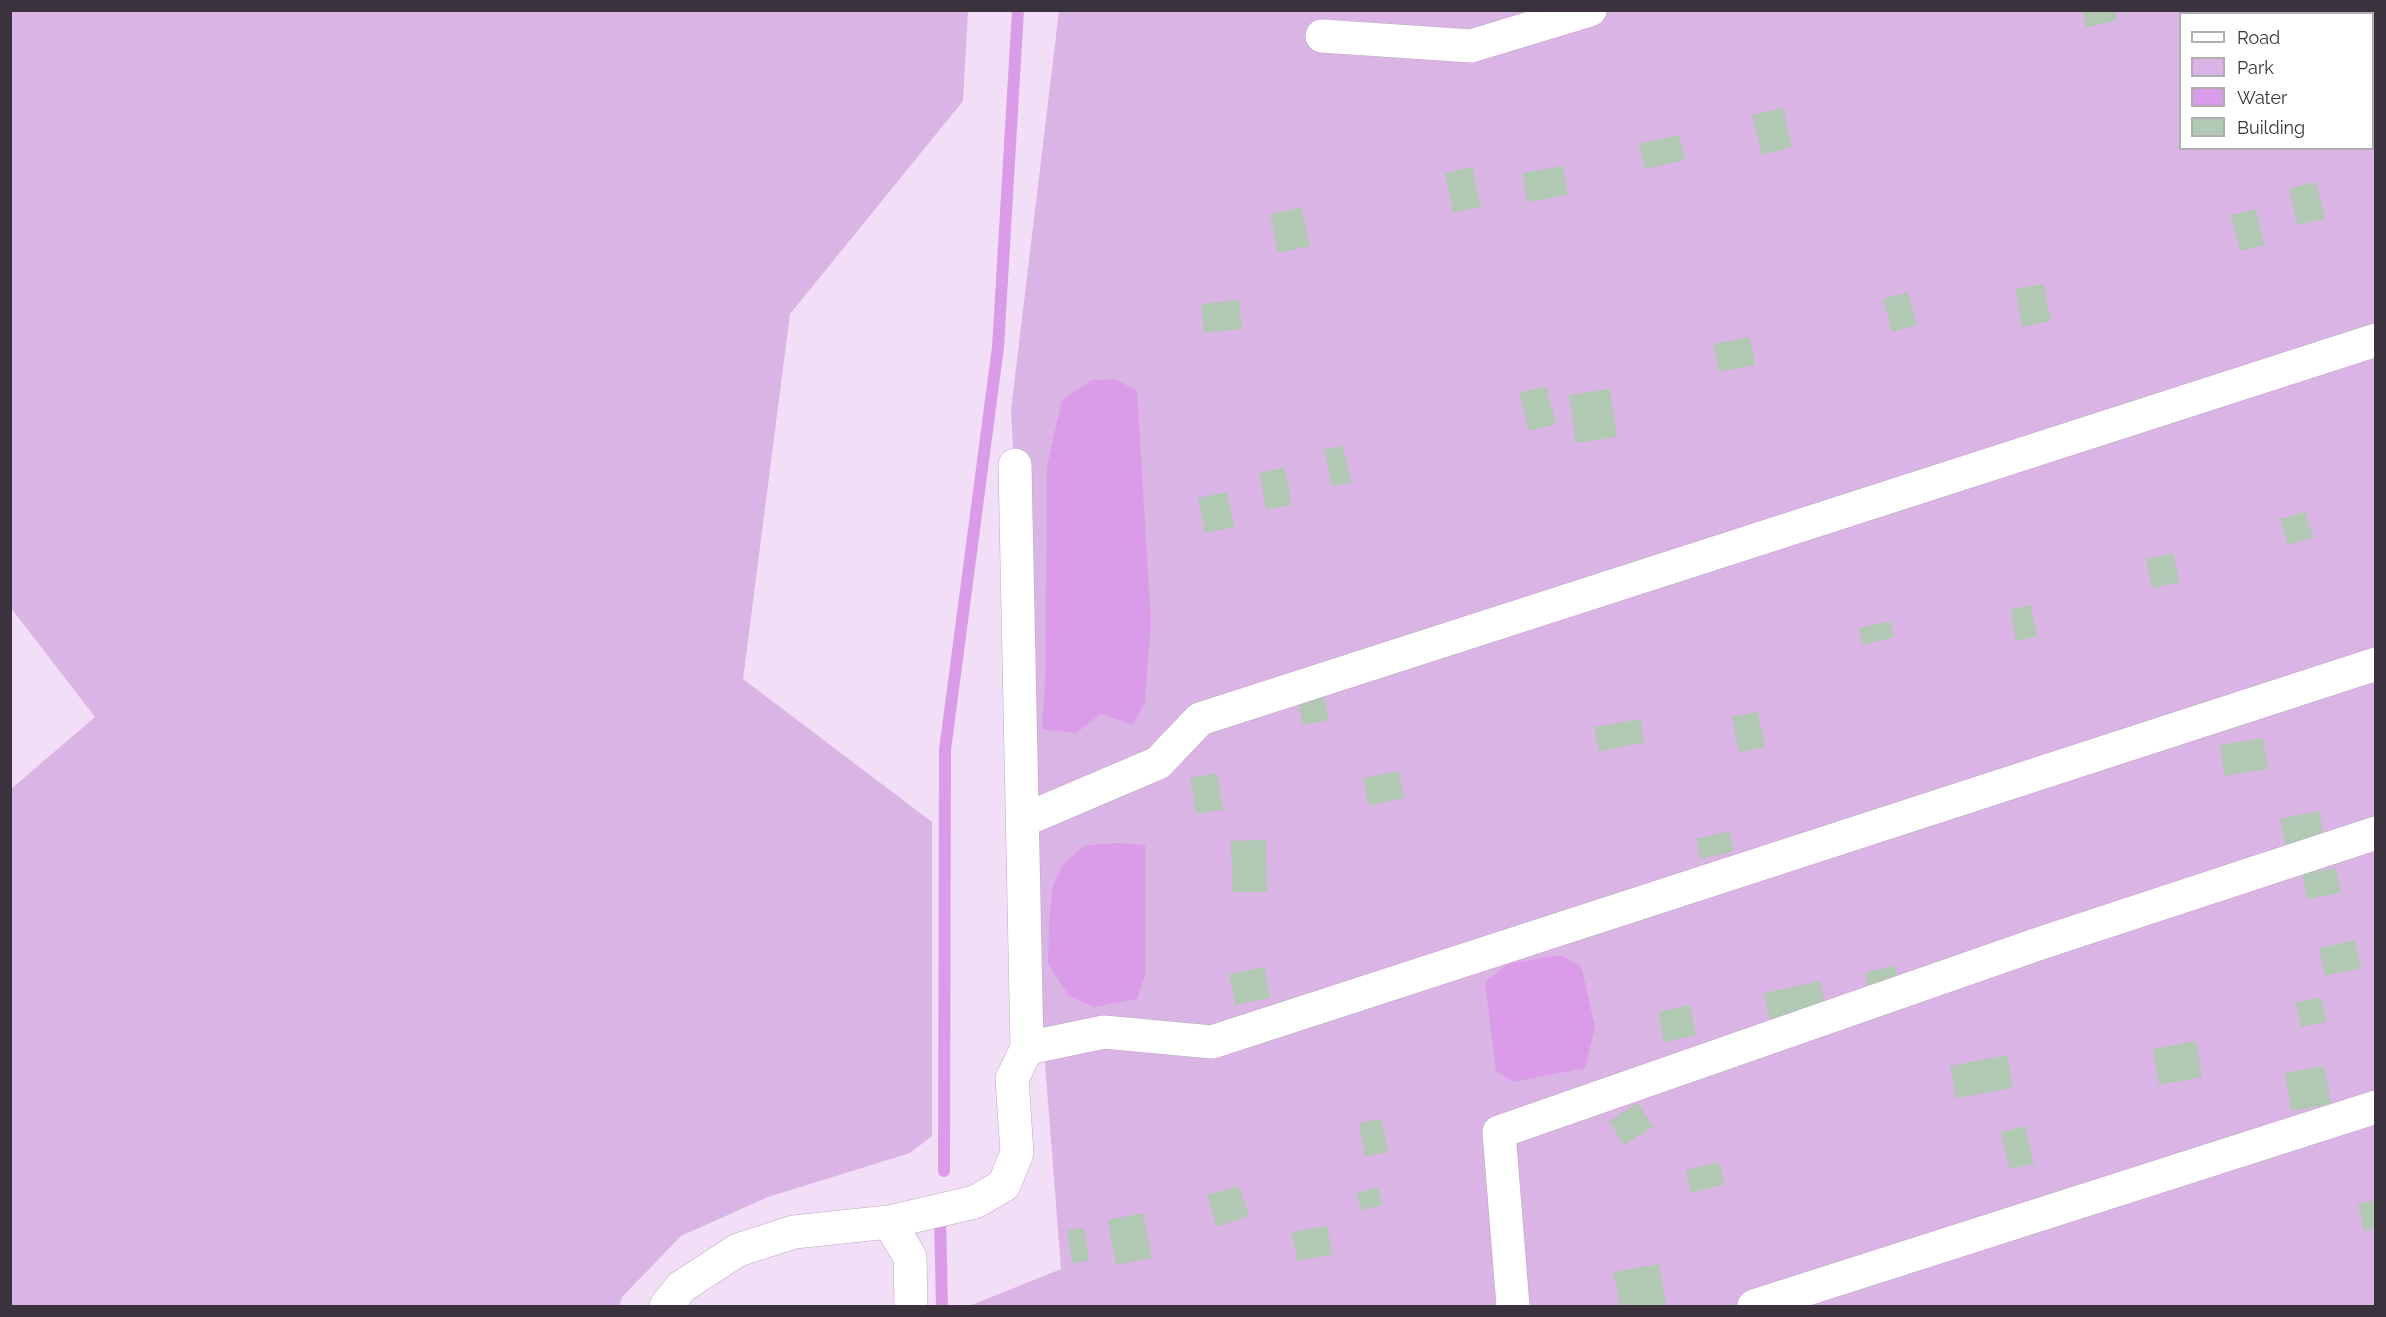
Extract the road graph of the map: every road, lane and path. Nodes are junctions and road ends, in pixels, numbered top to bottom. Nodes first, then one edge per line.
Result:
1 (1590, 10) edge
2 (1322, 36) dead end
3 (2376, 340) edge
4 (1015, 465) dead end
5 (2376, 664) edge
6 (1024, 820) junction
7 (2376, 833) edge
8 (1027, 1048) junction
9 (2376, 1107) edge
10 (889, 1221) junction
11 (666, 1306) edge
12 (911, 1306) edge
13 (1513, 1306) edge
14 (1754, 1306) edge

1 - 2 street
3 - 6 street
4 - 6 street
5 - 8 street
6 - 8 street
7 - 13 street
8 - 10 street
9 - 14 street
10 - 11 street
10 - 12 street

